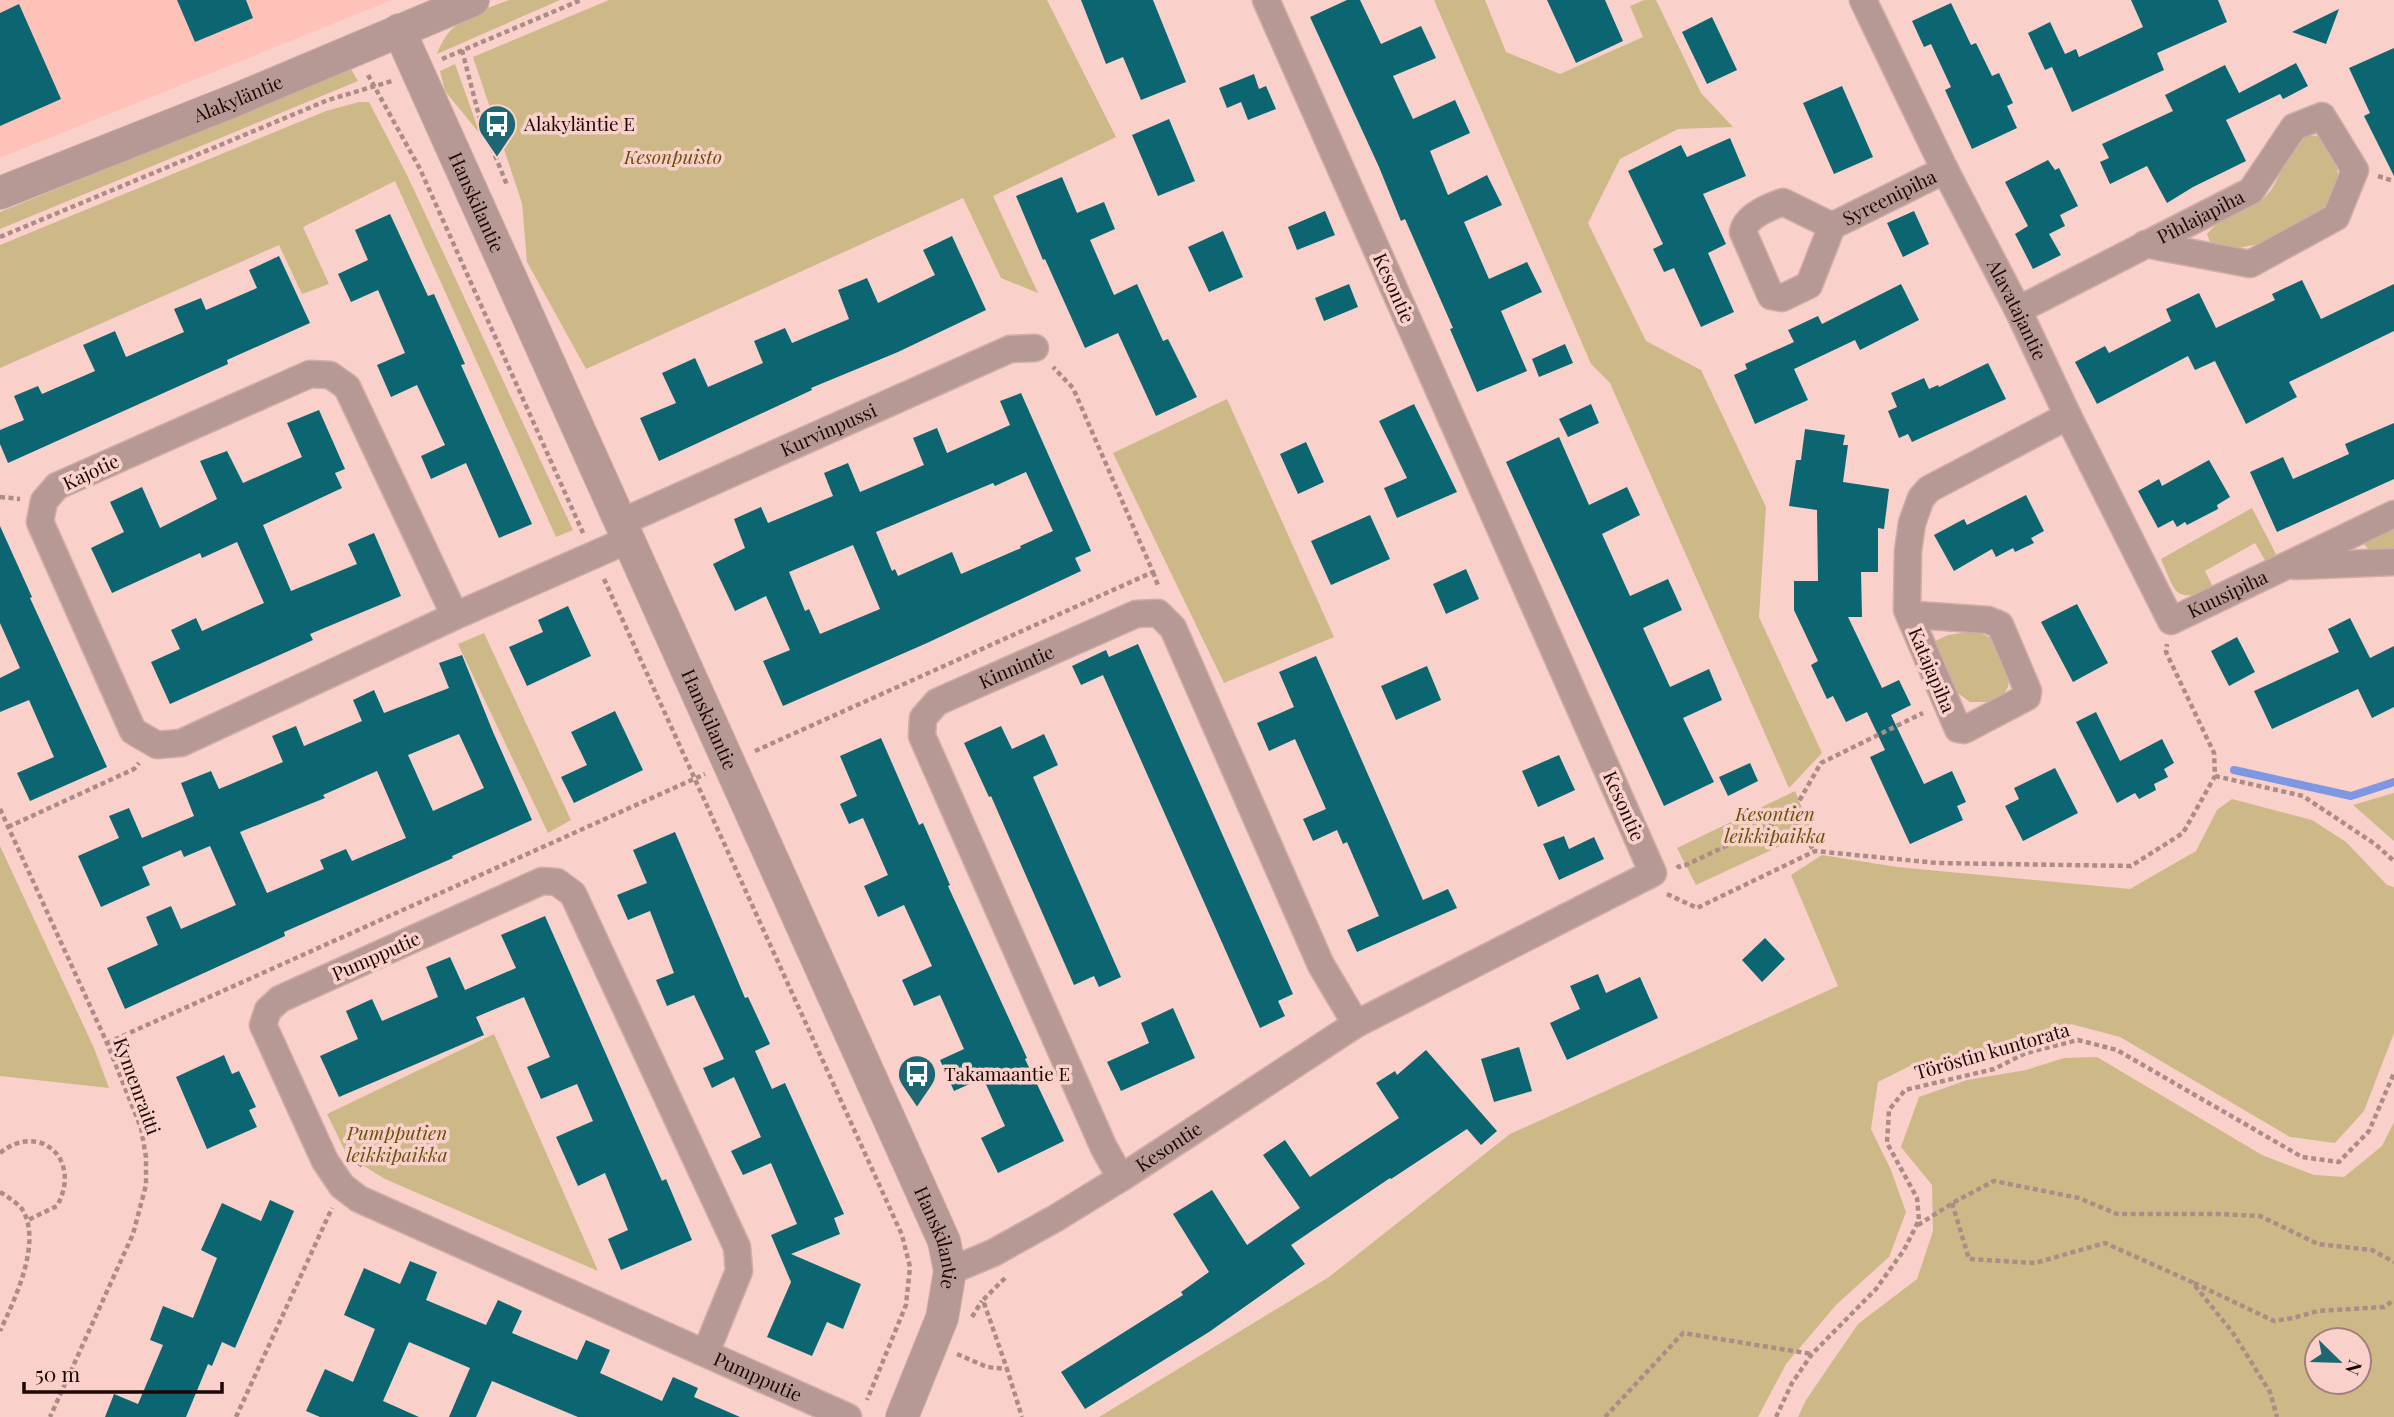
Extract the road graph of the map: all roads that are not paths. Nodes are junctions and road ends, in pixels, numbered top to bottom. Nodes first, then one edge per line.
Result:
1 (473, 0) edge
2 (1266, 0) edge
3 (1863, 0) edge
4 (399, 30) junction
5 (1945, 170) junction
6 (0, 193) edge
7 (1832, 226) dead end
8 (2146, 244) junction
9 (2018, 310) junction
10 (1035, 348) road end
11 (2068, 416) junction
12 (2394, 514) edge
13 (626, 531) junction
14 (2394, 562) edge
15 (2282, 567) junction
16 (1907, 610) junction
17 (455, 616) junction
18 (2171, 621) joint
19 (1356, 1024) junction
20 (1121, 1178) junction
21 (950, 1270) junction
22 (705, 1352) junction
23 (856, 1413) edge
24 (902, 1417) edge

1 - 4 street, Alakyläntie
2 - 19 street, Kesontie
3 - 5 street, Alavatajantie
4 - 6 street, Alakyläntie
4 - 13 street, Hanskilantie
5 - 7 street, Syreenipiha
5 - 9 street, Alavatajantie
8 - 8 street, Pihlajapiha
8 - 9 street, Pihlajapiha
9 - 11 street, Alavatajantie
10 - 13 street, Kurvinpussi
11 - 16 street, Katajapiha
11 - 18 street, Alavatajantie
12 - 15 street, Kuusipiha
13 - 17 street
13 - 21 street, Hanskilantie
14 - 15 street, Kuusipiha
15 - 18 street, Kuusipiha
16 - 16 street, Katajapiha
17 - 17 street, Kajotie
19 - 20 street, Kesontie
19 - 20 street, Kinnintie
20 - 21 street, Kesontie
21 - 24 street, Hanskilantie
22 - 22 street, Pumpputie
22 - 23 street, Pumpputie

